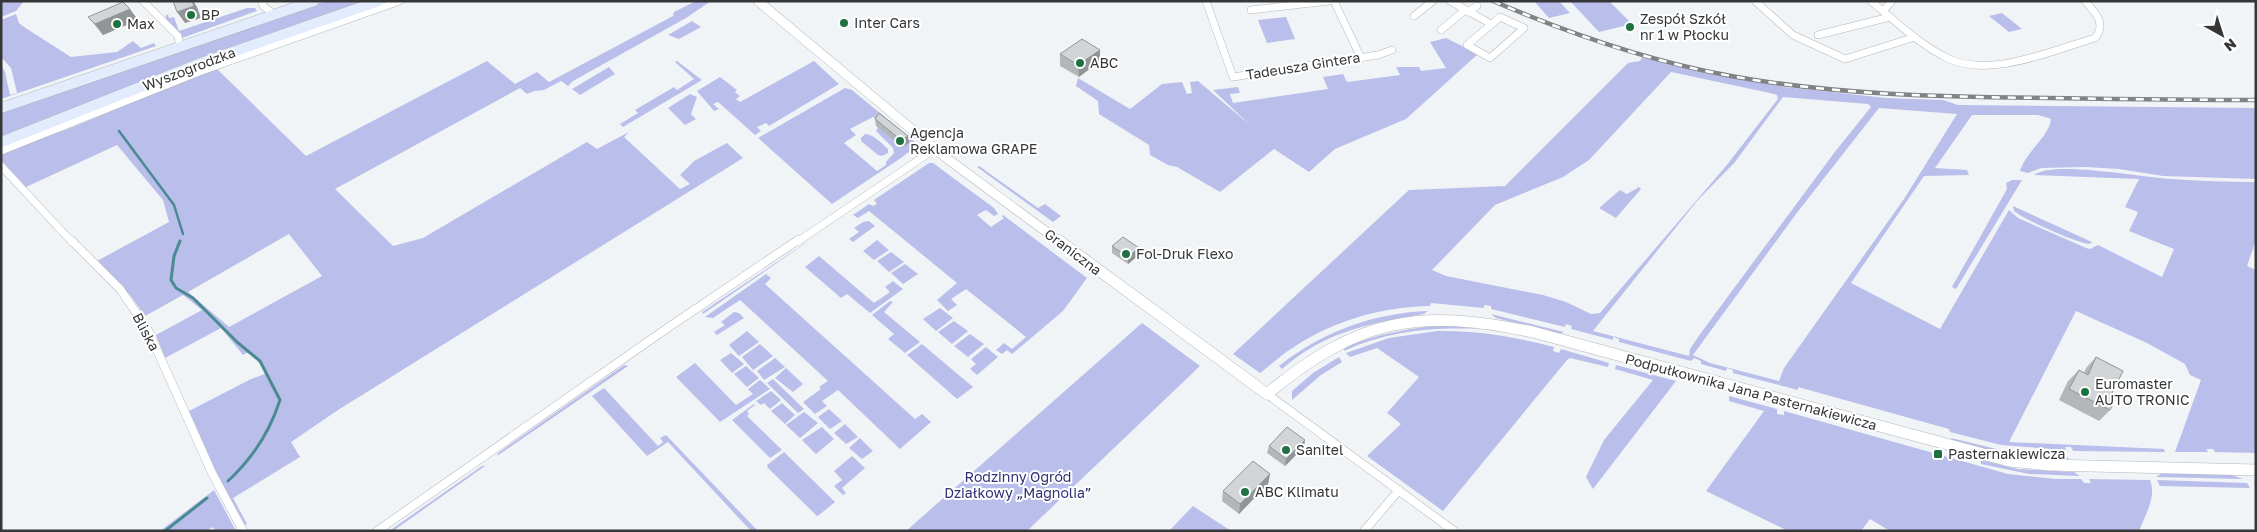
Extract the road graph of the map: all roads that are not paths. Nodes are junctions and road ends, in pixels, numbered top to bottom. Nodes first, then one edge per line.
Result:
1 (143, 1) edge
2 (299, 1) edge
3 (314, 1) edge
4 (379, 1) edge
5 (400, 1) edge
6 (758, 1) edge
7 (1206, 1) edge
8 (1329, 1) edge
9 (1334, 1) edge
10 (1433, 1) edge
11 (1450, 1) edge
12 (1755, 1) edge
13 (1871, 1) edge
14 (1892, 1) edge
15 (2085, 1) edge
16 (262, 4) edge
17 (1477, 6) dead end
18 (1251, 10) dead end
19 (270, 11) junction
20 (1467, 11) junction
21 (1883, 12) junction
22 (1414, 16) dead end
23 (1890, 17) junction
24 (1491, 24) junction
25 (1441, 30) dead end
26 (1818, 35) dead end
27 (1915, 37) junction
28 (179, 42) junction
29 (1392, 50) dead end
30 (1361, 58) junction
31 (123, 66) junction
32 (1, 108) edge
33 (1, 142) edge
34 (935, 149) junction
35 (1, 151) edge
36 (1, 166) edge
37 (1267, 394) junction
38 (2256, 470) edge
39 (1399, 490) junction
40 (243, 531) edge
41 (377, 531) edge
42 (1364, 531) edge
43 (1454, 531) edge

1 - 28 street
2 - 19 street
3 - 31 main road, Wyszogrodzka
4 - 33 main road, Wyszogrodzka
5 - 35 street
6 - 34 street, Graniczna
7 - 30 street, Tadeusza Gintera
8 - 18 street
9 - 30 street
10 - 22 street
11 - 20 street
12 - 27 street
13 - 21 street
14 - 21 street
15 - 27 street
16 - 19 street
17 - 20 street
19 - 28 street
20 - 24 street
20 - 25 street
21 - 23 street
23 - 26 street
23 - 27 street
24 - 24 street
28 - 31 street
29 - 30 street, Tadeusza Gintera
31 - 32 main road, Wyszogrodzka
34 - 37 street, Graniczna
34 - 41 street
36 - 40 street, Bliska
37 - 38 street, Podpułkownika Jana Pasternakiewicza
37 - 39 street, Graniczna
39 - 42 street
39 - 43 street, Graniczna

